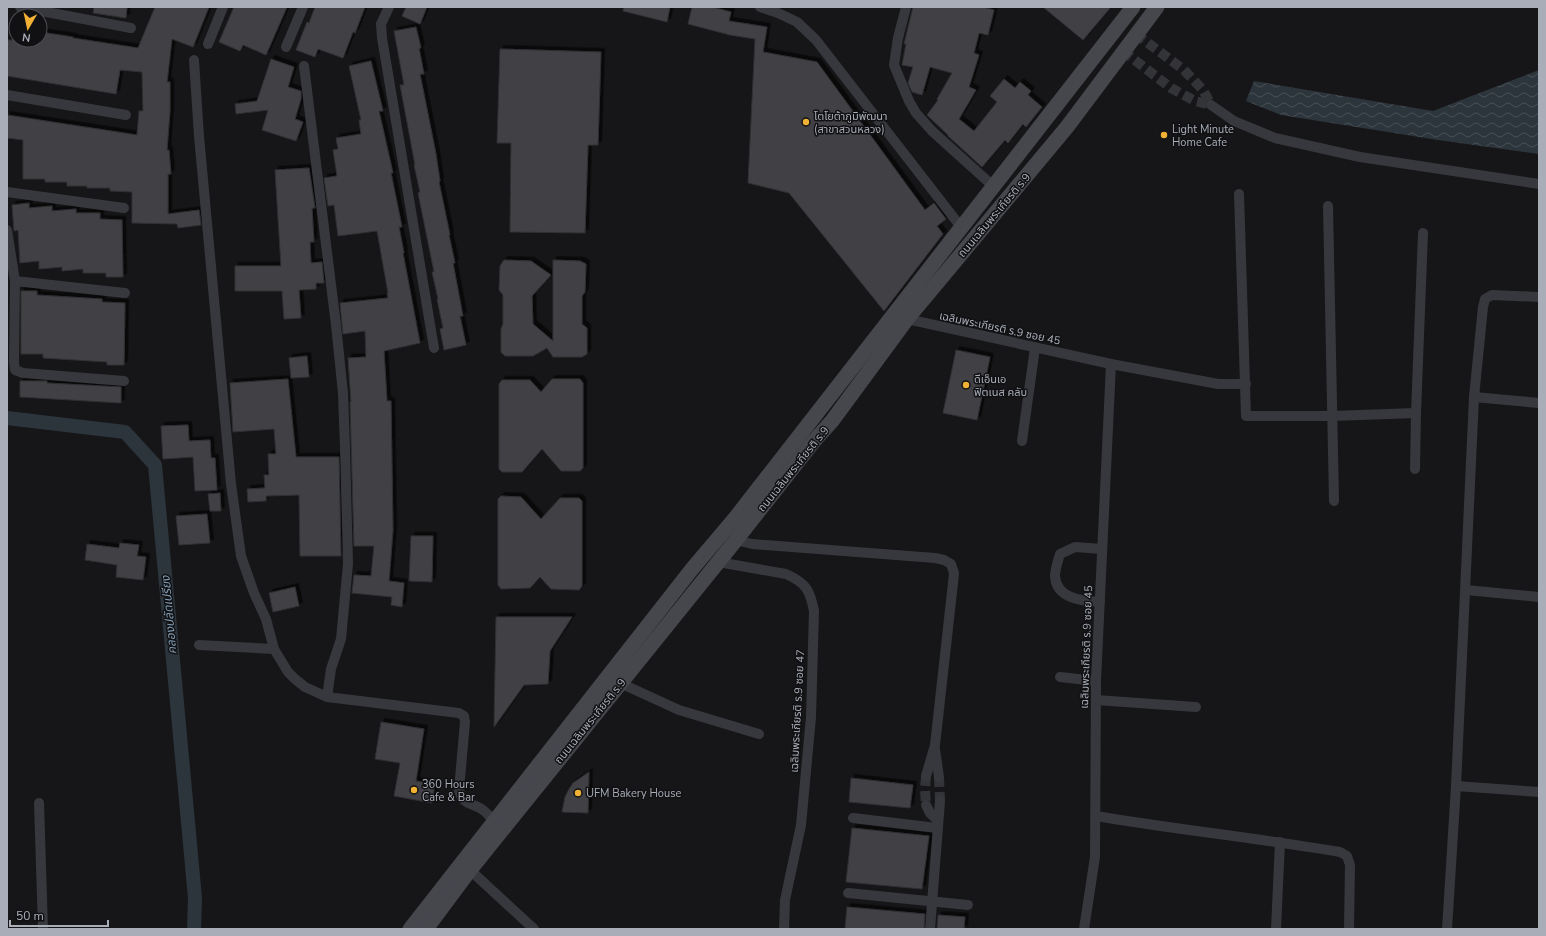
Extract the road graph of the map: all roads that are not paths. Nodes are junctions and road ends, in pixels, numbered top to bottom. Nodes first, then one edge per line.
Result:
1 (20, 7) edge
2 (223, 7) edge
3 (303, 7) edge
4 (389, 7) edge
5 (760, 7) edge
6 (906, 7) edge
7 (1133, 7) edge
8 (1157, 7) edge
9 (131, 28) dead end
10 (208, 44) dead end
11 (286, 47) dead end
12 (194, 60) dead end
13 (304, 66) dead end
14 (7, 95) edge
15 (1211, 105) dead end
16 (126, 115) dead end
17 (1539, 184) edge
18 (993, 186) junction
19 (7, 192) edge
20 (1239, 194) dead end
21 (1328, 206) dead end
22 (124, 208) dead end
23 (961, 228) junction
24 (7, 230) edge
25 (1423, 233) dead end
26 (15, 281) junction
27 (125, 293) dead end
28 (1539, 297) edge
29 (907, 319) junction
30 (434, 348) dead end
31 (1035, 348) junction
32 (1111, 364) junction
33 (124, 381) dead end
34 (1246, 384) junction
35 (1474, 397) junction
36 (1539, 402) edge
37 (1416, 413) junction
38 (1332, 416) junction
39 (1022, 441) dead end
40 (1415, 469) dead end
41 (1334, 501) dead end
42 (736, 540) junction
43 (1102, 549) junction
44 (718, 562) junction
45 (1466, 590) junction
46 (1539, 597) edge
47 (1100, 602) junction
48 (199, 645) dead end
49 (274, 650) junction
50 (1060, 677) dead end
51 (1096, 682) junction
52 (620, 684) junction
53 (327, 697) junction
54 (1096, 700) junction
55 (1196, 707) dead end
56 (759, 734) dead end
57 (935, 745) junction
58 (926, 776) tunnel mouth
59 (939, 777) tunnel mouth
60 (1456, 786) junction
61 (1539, 792) edge
62 (940, 801) tunnel mouth
63 (39, 803) dead end
64 (926, 805) tunnel mouth
65 (1096, 816) junction
66 (852, 818) dead end
67 (494, 822) junction
68 (938, 824) junction
69 (1280, 842) junction
70 (470, 870) junction
71 (848, 893) dead end
72 (932, 901) junction
73 (968, 905) dead end
74 (43, 929) edge
75 (410, 929) edge
76 (426, 929) edge
77 (534, 929) edge
78 (784, 929) edge
79 (930, 929) edge
80 (1084, 929) edge
81 (1276, 929) edge
82 (1349, 929) edge
83 (1447, 929) edge

1 - 9 street
2 - 10 street
3 - 11 street
4 - 30 street
5 - 23 street
6 - 18 street
7 - 18 main road, ถนนเฉลิมพระเกียรติ ร.9
8 - 29 main road, ถนนเฉลิมพระเกียรติ ร.9
12 - 49 street
13 - 53 street
14 - 16 street
15 - 17 street
18 - 23 main road, ถนนเฉลิมพระเกียรติ ร.9
19 - 22 street
20 - 34 street
21 - 38 street
23 - 67 main road, ถนนเฉลิมพระเกียรติ ร.9
24 - 26 street
25 - 37 street
26 - 27 street
26 - 33 street
28 - 35 street
29 - 31 street, เฉลิมพระเกียรติ ร.9 ซอย 45
29 - 42 main road, ถนนเฉลิมพระเกียรติ ร.9
31 - 32 street, เฉลิมพระเกียรติ ร.9 ซอย 45
31 - 39 street
32 - 34 street, เฉลิมพระเกียรติ ร.9 ซอย 45
32 - 43 street, เฉลิมพระเกียรติ ร.9 ซอย 45
34 - 38 street
35 - 36 street
35 - 45 street
37 - 38 street
37 - 40 street
38 - 41 street
42 - 44 main road, ถนนเฉลิมพระเกียรติ ร.9
42 - 57 street
43 - 47 street, เฉลิมพระเกียรติ ร.9 ซอย 45
43 - 47 street
44 - 52 main road, ถนนเฉลิมพระเกียรติ ร.9
44 - 78 street, เฉลิมพระเกียรติ ร.9 ซอย 47
45 - 46 street
45 - 60 street
47 - 51 street, เฉลิมพระเกียรติ ร.9 ซอย 45
48 - 49 street
49 - 53 street
50 - 51 street
51 - 54 street, เฉลิมพระเกียรติ ร.9 ซอย 45
52 - 56 street
52 - 70 main road, ถนนเฉลิมพระเกียรติ ร.9
53 - 67 street
54 - 55 street
54 - 65 street, เฉลิมพระเกียรติ ร.9 ซอย 45
57 - 58 street
57 - 59 street
60 - 61 street
60 - 83 street
62 - 68 street
63 - 74 street
64 - 68 street
65 - 69 street
65 - 80 street, เฉลิมพระเกียรติ ร.9 ซอย 45
66 - 68 street
67 - 75 main road, ถนนเฉลิมพระเกียรติ ร.9
68 - 72 street
69 - 81 street
69 - 82 street
70 - 76 main road, ถนนเฉลิมพระเกียรติ ร.9
70 - 77 street
71 - 72 street
72 - 73 street
72 - 79 street

